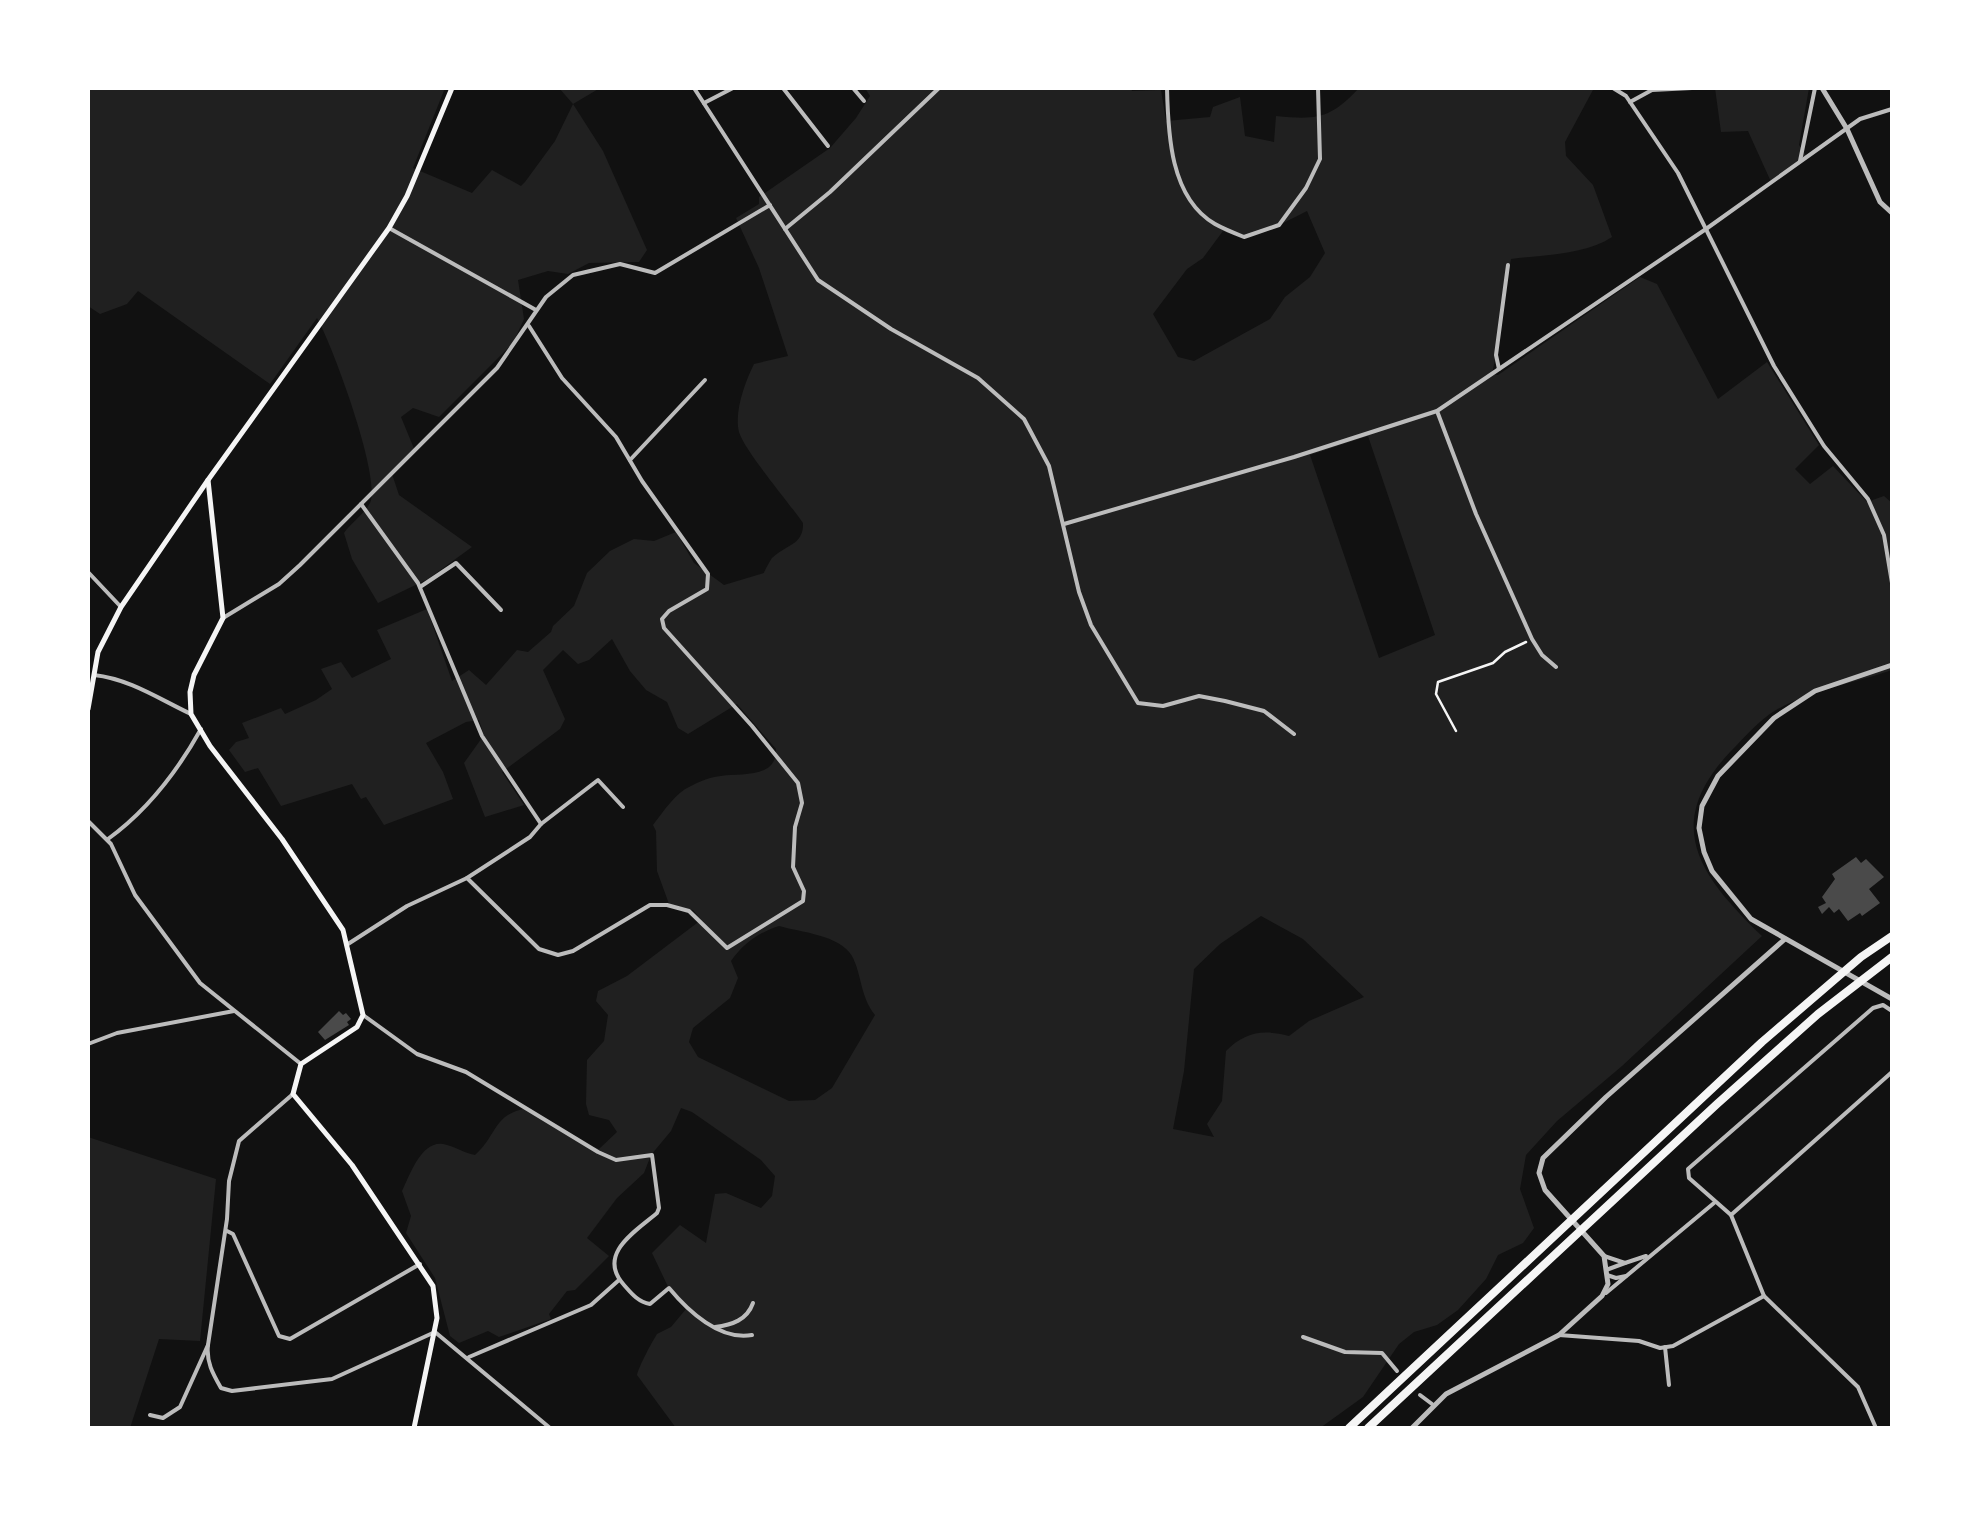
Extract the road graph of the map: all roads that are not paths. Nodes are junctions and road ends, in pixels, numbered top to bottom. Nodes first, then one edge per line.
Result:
1 (452, 88) edge
2 (694, 88) edge
3 (733, 88) edge
4 (785, 88) edge
5 (853, 88) edge
6 (939, 88) edge
7 (1167, 88) edge
8 (1318, 88) edge
9 (1613, 88) edge
10 (1692, 88) edge
11 (1818, 88) edge
12 (864, 100) dead end
13 (704, 102) junction
14 (1630, 102) junction
15 (1892, 109) edge
16 (1847, 130) junction
17 (828, 146) dead end
18 (1800, 162) junction
19 (770, 205) junction
20 (1892, 213) edge
21 (390, 228) junction
22 (1706, 229) junction
23 (785, 230) junction
24 (1508, 266) dead end
25 (536, 310) junction
26 (529, 326) junction
27 (1499, 370) junction
28 (705, 380) dead end
29 (1436, 411) junction
30 (630, 460) junction
31 (208, 480) junction
32 (362, 504) junction
33 (1064, 524) junction
34 (88, 572) edge
35 (1892, 583) edge
36 (420, 587) junction
37 (121, 606) junction
38 (501, 610) dead end
39 (223, 618) junction
40 (1892, 665) edge
41 (1556, 667) dead end
42 (91, 671) edge
43 (88, 710) edge
44 (191, 714) junction
45 (201, 729) junction
46 (1294, 734) dead end
47 (623, 807) dead end
48 (88, 821) edge
49 (541, 824) junction
50 (108, 840) junction
51 (467, 878) junction
52 (1892, 936) edge
53 (1785, 939) junction
54 (348, 944) junction
55 (1892, 959) edge
56 (1892, 998) edge
57 (234, 1010) junction
58 (1892, 1011) edge
59 (363, 1015) junction
60 (88, 1044) edge
61 (300, 1064) junction
62 (1892, 1072) edge
63 (293, 1094) junction
64 (1715, 1202) junction
65 (1732, 1214) junction
66 (226, 1230) junction
67 (1650, 1254) junction
68 (1604, 1256) junction
69 (420, 1264) junction
70 (1625, 1264) junction
71 (1606, 1272) junction
72 (1628, 1275) junction
73 (619, 1280) junction
74 (1602, 1296) junction
75 (1764, 1296) junction
76 (753, 1303) dead end
77 (715, 1327) junction
78 (435, 1332) junction
79 (1559, 1335) junction
80 (752, 1336) dead end
81 (1304, 1337) dead end
82 (208, 1345) junction
83 (1665, 1347) junction
84 (467, 1357) junction
85 (1397, 1371) dead end
86 (1668, 1386) dead end
87 (1420, 1395) dead end
88 (1432, 1404) junction
89 (150, 1415) dead end
90 (414, 1428) edge
91 (550, 1428) edge
92 (1349, 1428) edge
93 (1368, 1428) edge
94 (1412, 1428) edge
95 (1876, 1428) edge

1 - 21 main road
2 - 13 street
3 - 13 street
4 - 17 street
5 - 12 street
6 - 23 street
7 - 8 street
9 - 14 street
10 - 14 street
11 - 16 street
11 - 18 street
13 - 19 street
14 - 22 street
15 - 16 street
16 - 18 street
16 - 20 street
18 - 22 street
19 - 23 street
19 - 25 street
21 - 25 street
21 - 31 main road
22 - 27 street
22 - 35 street
23 - 33 street
24 - 27 street
25 - 26 street
26 - 30 street
26 - 32 street
27 - 29 street
28 - 30 street
29 - 33 street
29 - 41 street
30 - 51 street
31 - 37 main road
31 - 39 main road
32 - 36 street
32 - 39 street
33 - 46 street
34 - 37 street
36 - 38 street
36 - 49 street
37 - 42 main road
39 - 44 main road
40 - 53 street
42 - 43 main road
42 - 44 street
44 - 45 main road
45 - 50 street
45 - 54 main road
47 - 49 street
48 - 50 street
49 - 51 street
50 - 57 street
51 - 54 street
52 - 92 highway
53 - 56 street
53 - 68 street
54 - 59 main road
55 - 93 highway
57 - 60 street
57 - 61 street
58 - 64 street
59 - 61 main road
59 - 73 street
61 - 63 main road
62 - 65 street
63 - 66 street
63 - 69 main road
64 - 65 street
64 - 67 street
65 - 75 street
66 - 69 street
66 - 82 street
67 - 70 street
67 - 72 street
68 - 70 street
68 - 71 street
69 - 78 main road
70 - 71 street
71 - 72 street
71 - 74 street
72 - 74 street
73 - 77 street
73 - 84 street
74 - 79 street
75 - 83 street
75 - 95 street
76 - 77 street
77 - 80 street
78 - 82 street
78 - 84 street
78 - 90 main road
79 - 83 street
79 - 88 street
81 - 85 street
82 - 89 street
83 - 86 street
84 - 91 street
87 - 88 street
88 - 94 street

